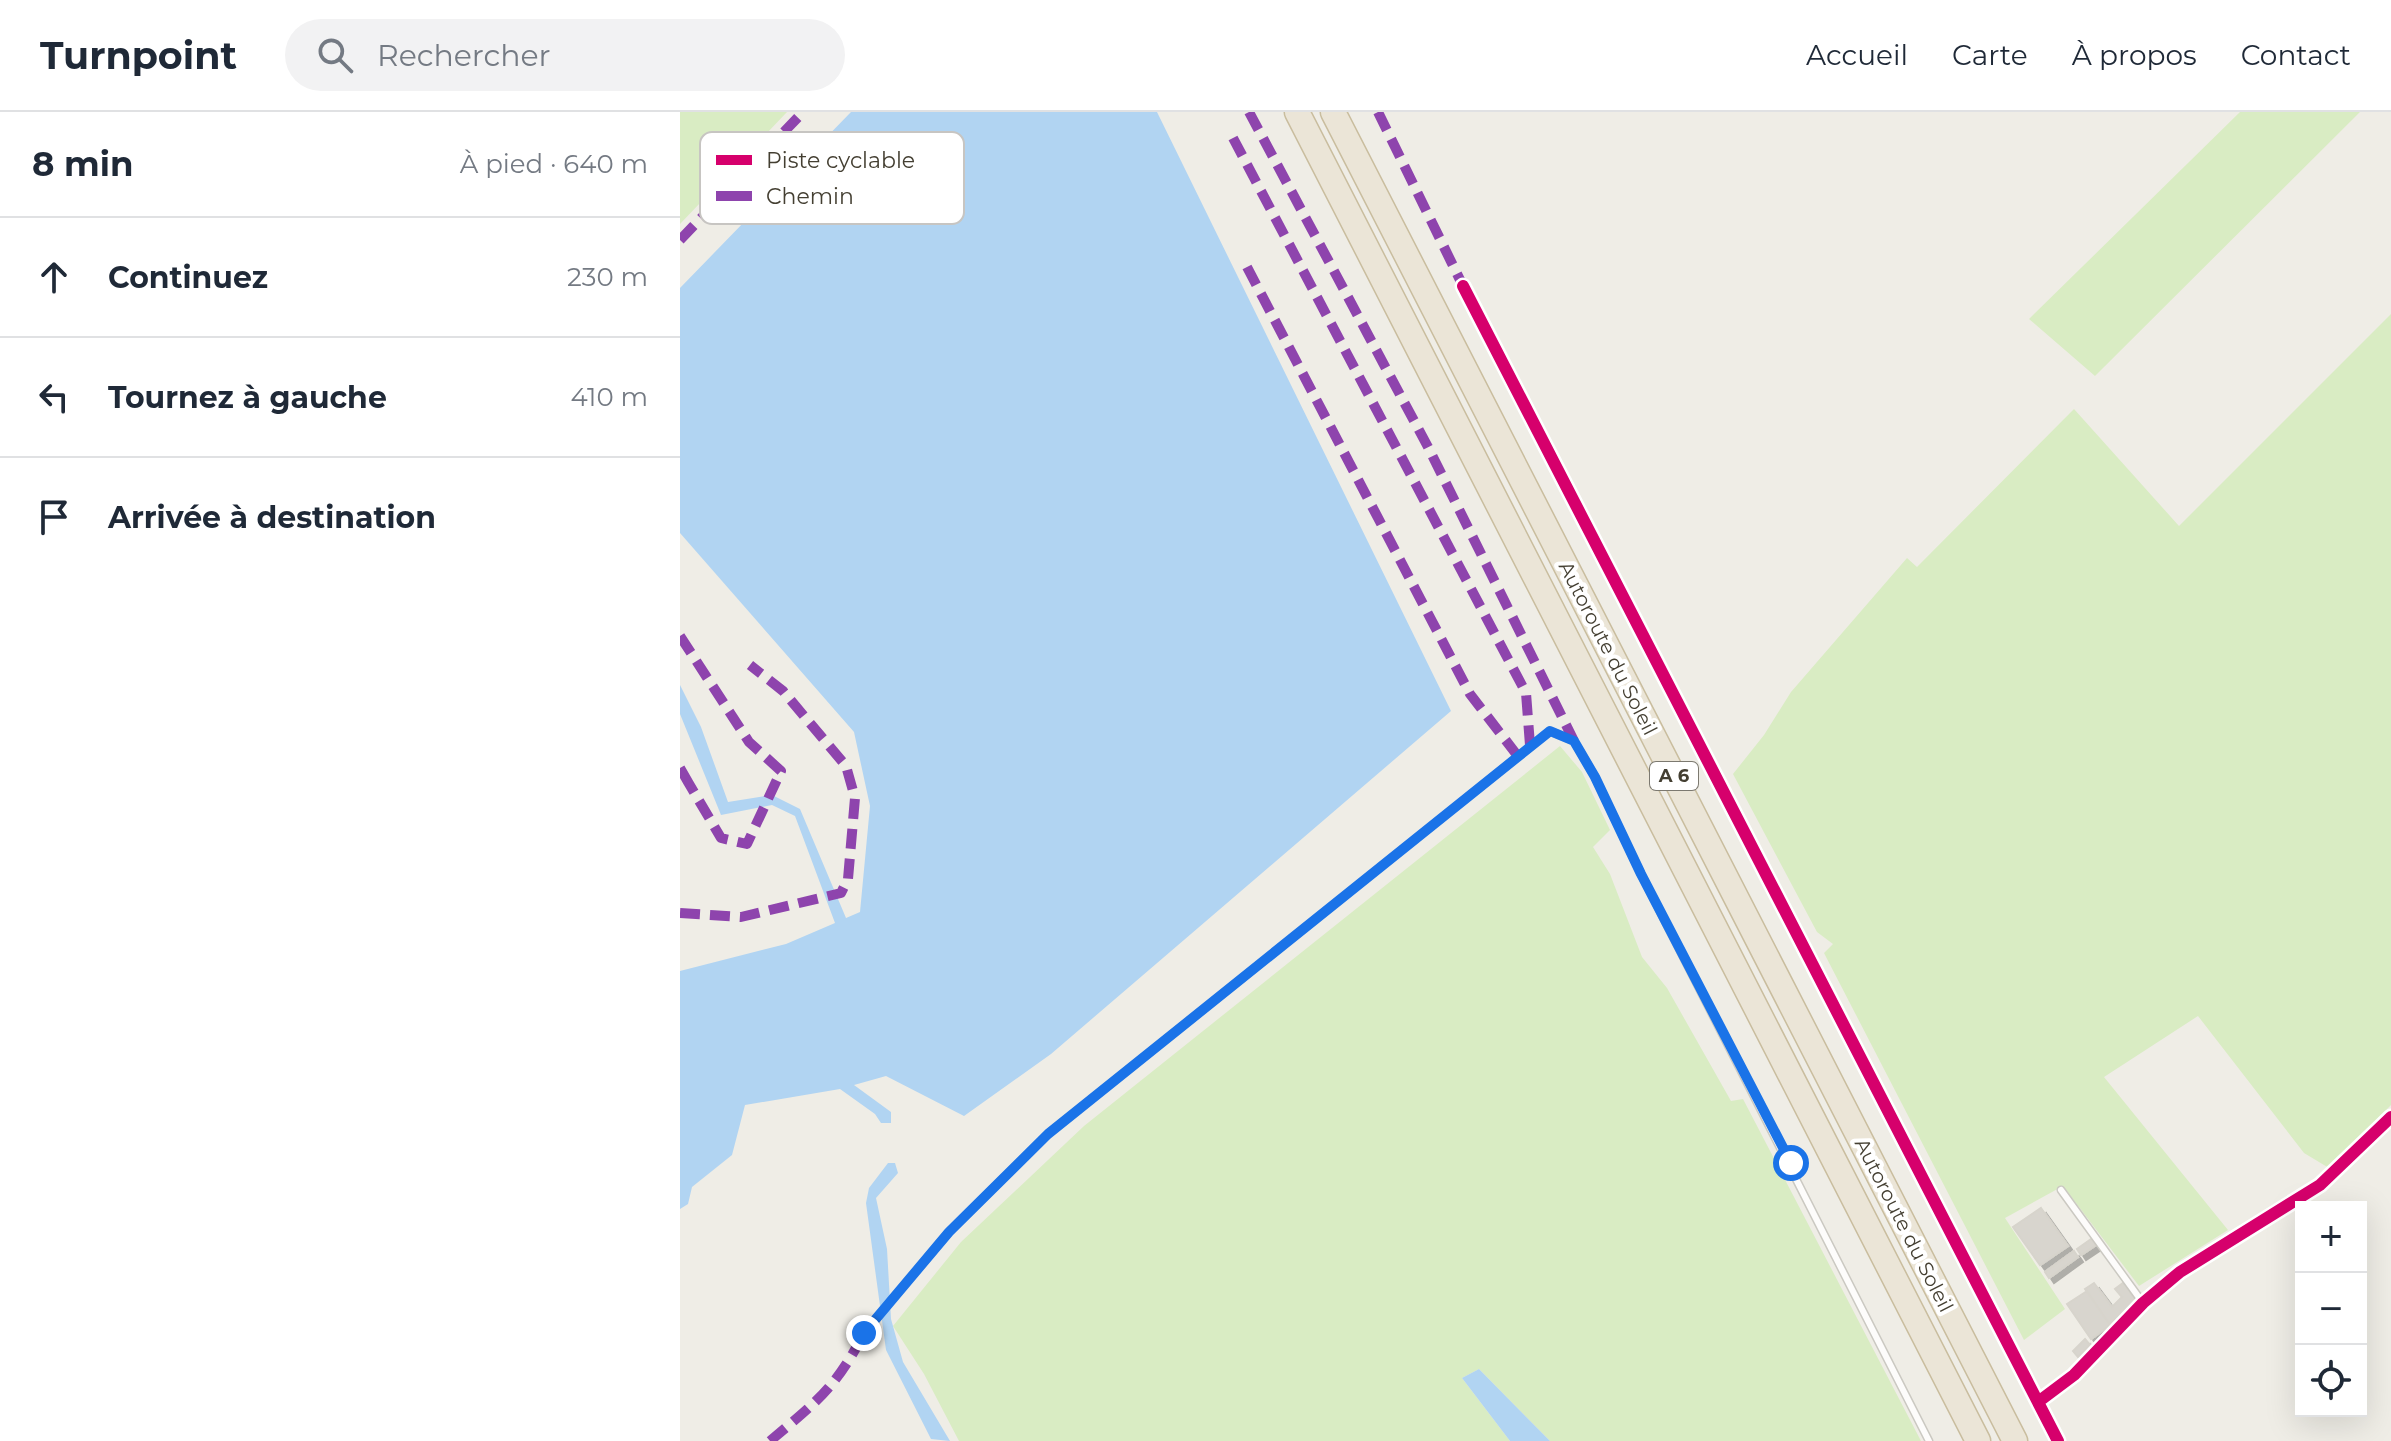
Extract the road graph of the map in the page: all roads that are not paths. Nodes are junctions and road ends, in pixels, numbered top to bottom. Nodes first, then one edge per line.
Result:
1 (1297, 112) edge
2 (1333, 112) edge
3 (1463, 286) dead end
4 (2391, 1117) edge
5 (2061, 1190) dead end
6 (2143, 1303) junction
7 (864, 1333) dead end
8 (2045, 1398) junction
9 (1929, 1441) edge
10 (1978, 1441) edge
11 (2015, 1441) edge
12 (2058, 1441) edge

1 - 10 highway, Autoroute du Soleil / A 6
2 - 11 highway, Autoroute du Soleil / A 6
3 - 8 street
4 - 6 street
5 - 6 lane
6 - 8 street
7 - 9 lane
8 - 12 street

